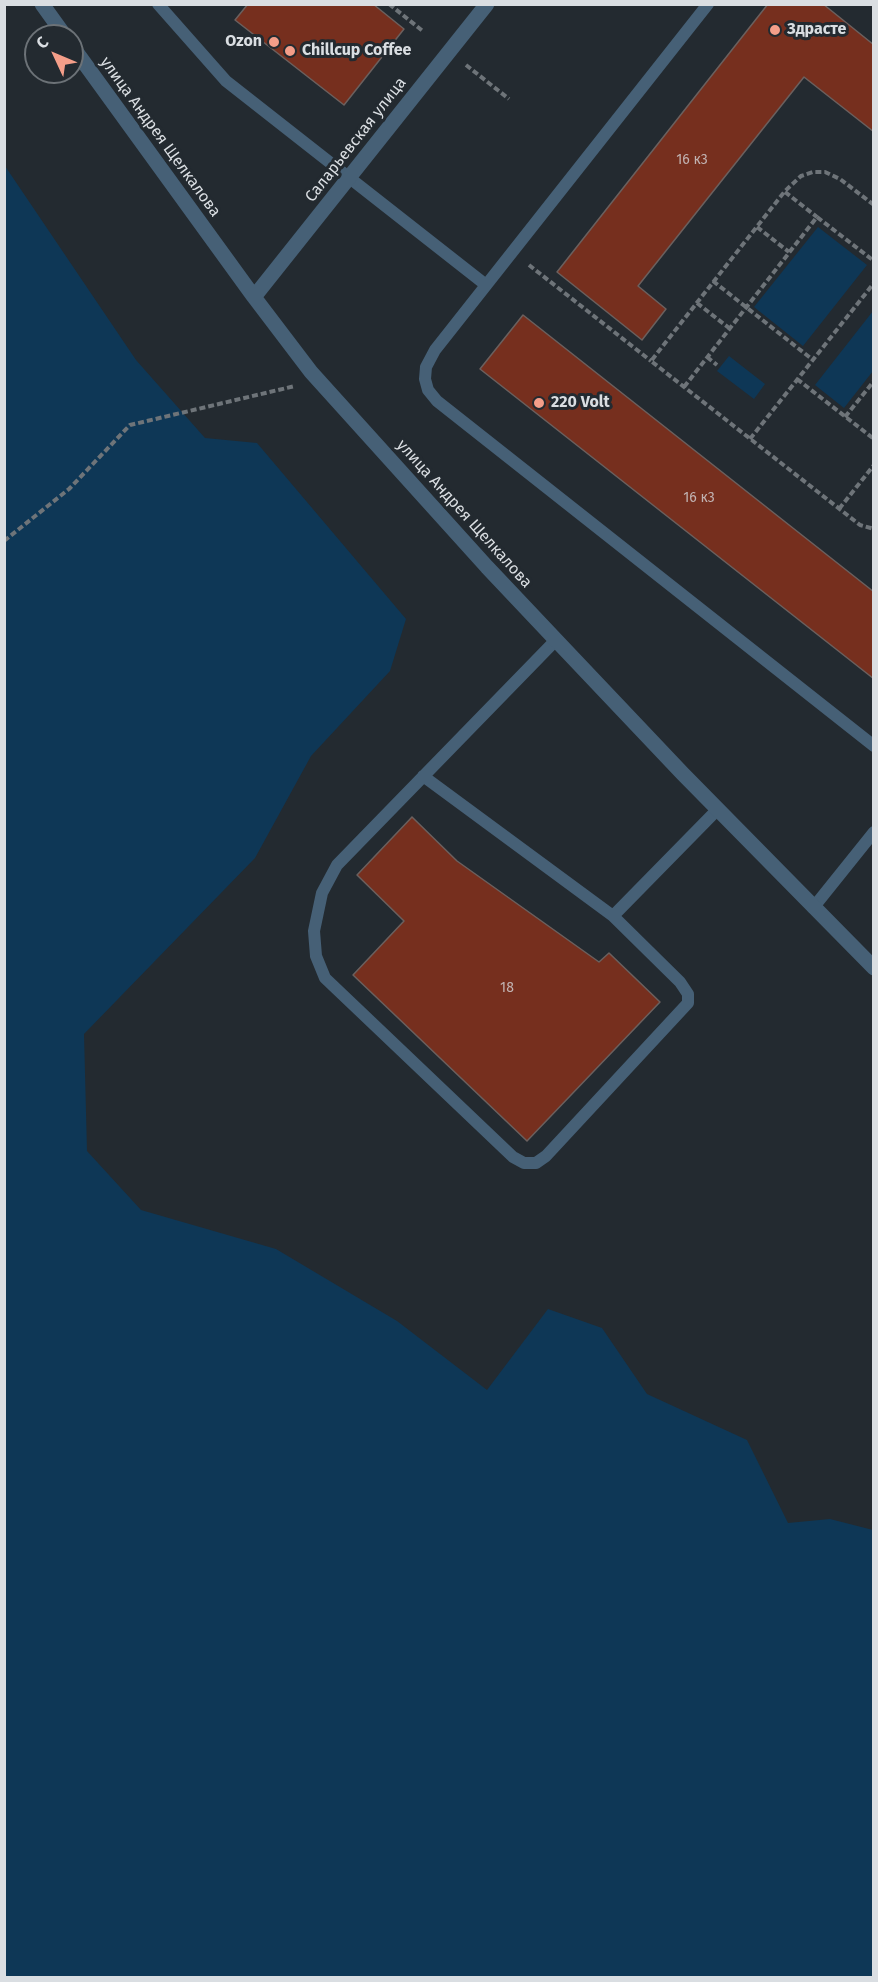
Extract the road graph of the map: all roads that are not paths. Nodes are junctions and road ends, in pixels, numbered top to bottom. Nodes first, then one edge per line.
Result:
1 (42, 4) edge
2 (158, 4) edge
3 (487, 4) edge
4 (708, 4) edge
5 (56, 24) edge
6 (84, 63) edge
7 (350, 178) junction
8 (486, 285) junction
9 (254, 297) junction
10 (555, 640) junction
11 (873, 746) edge
12 (423, 776) junction
13 (717, 810) junction
14 (873, 832) edge
15 (813, 908) junction
16 (614, 916) junction
17 (873, 968) edge

1 - 5 street
2 - 7 lane
3 - 7 street, Саларьевская улица
4 - 8 lane
6 - 9 street, улица Андрея Щелкалова
7 - 8 lane
7 - 9 street, Саларьевская улица
8 - 11 lane
9 - 10 street, улица Андрея Щелкалова
10 - 12 lane
10 - 13 street, улица Андрея Щелкалова
12 - 16 lane
12 - 16 lane
13 - 15 street, улица Андрея Щелкалова
13 - 16 lane
14 - 15 lane
15 - 17 street, улица Андрея Щелкалова

